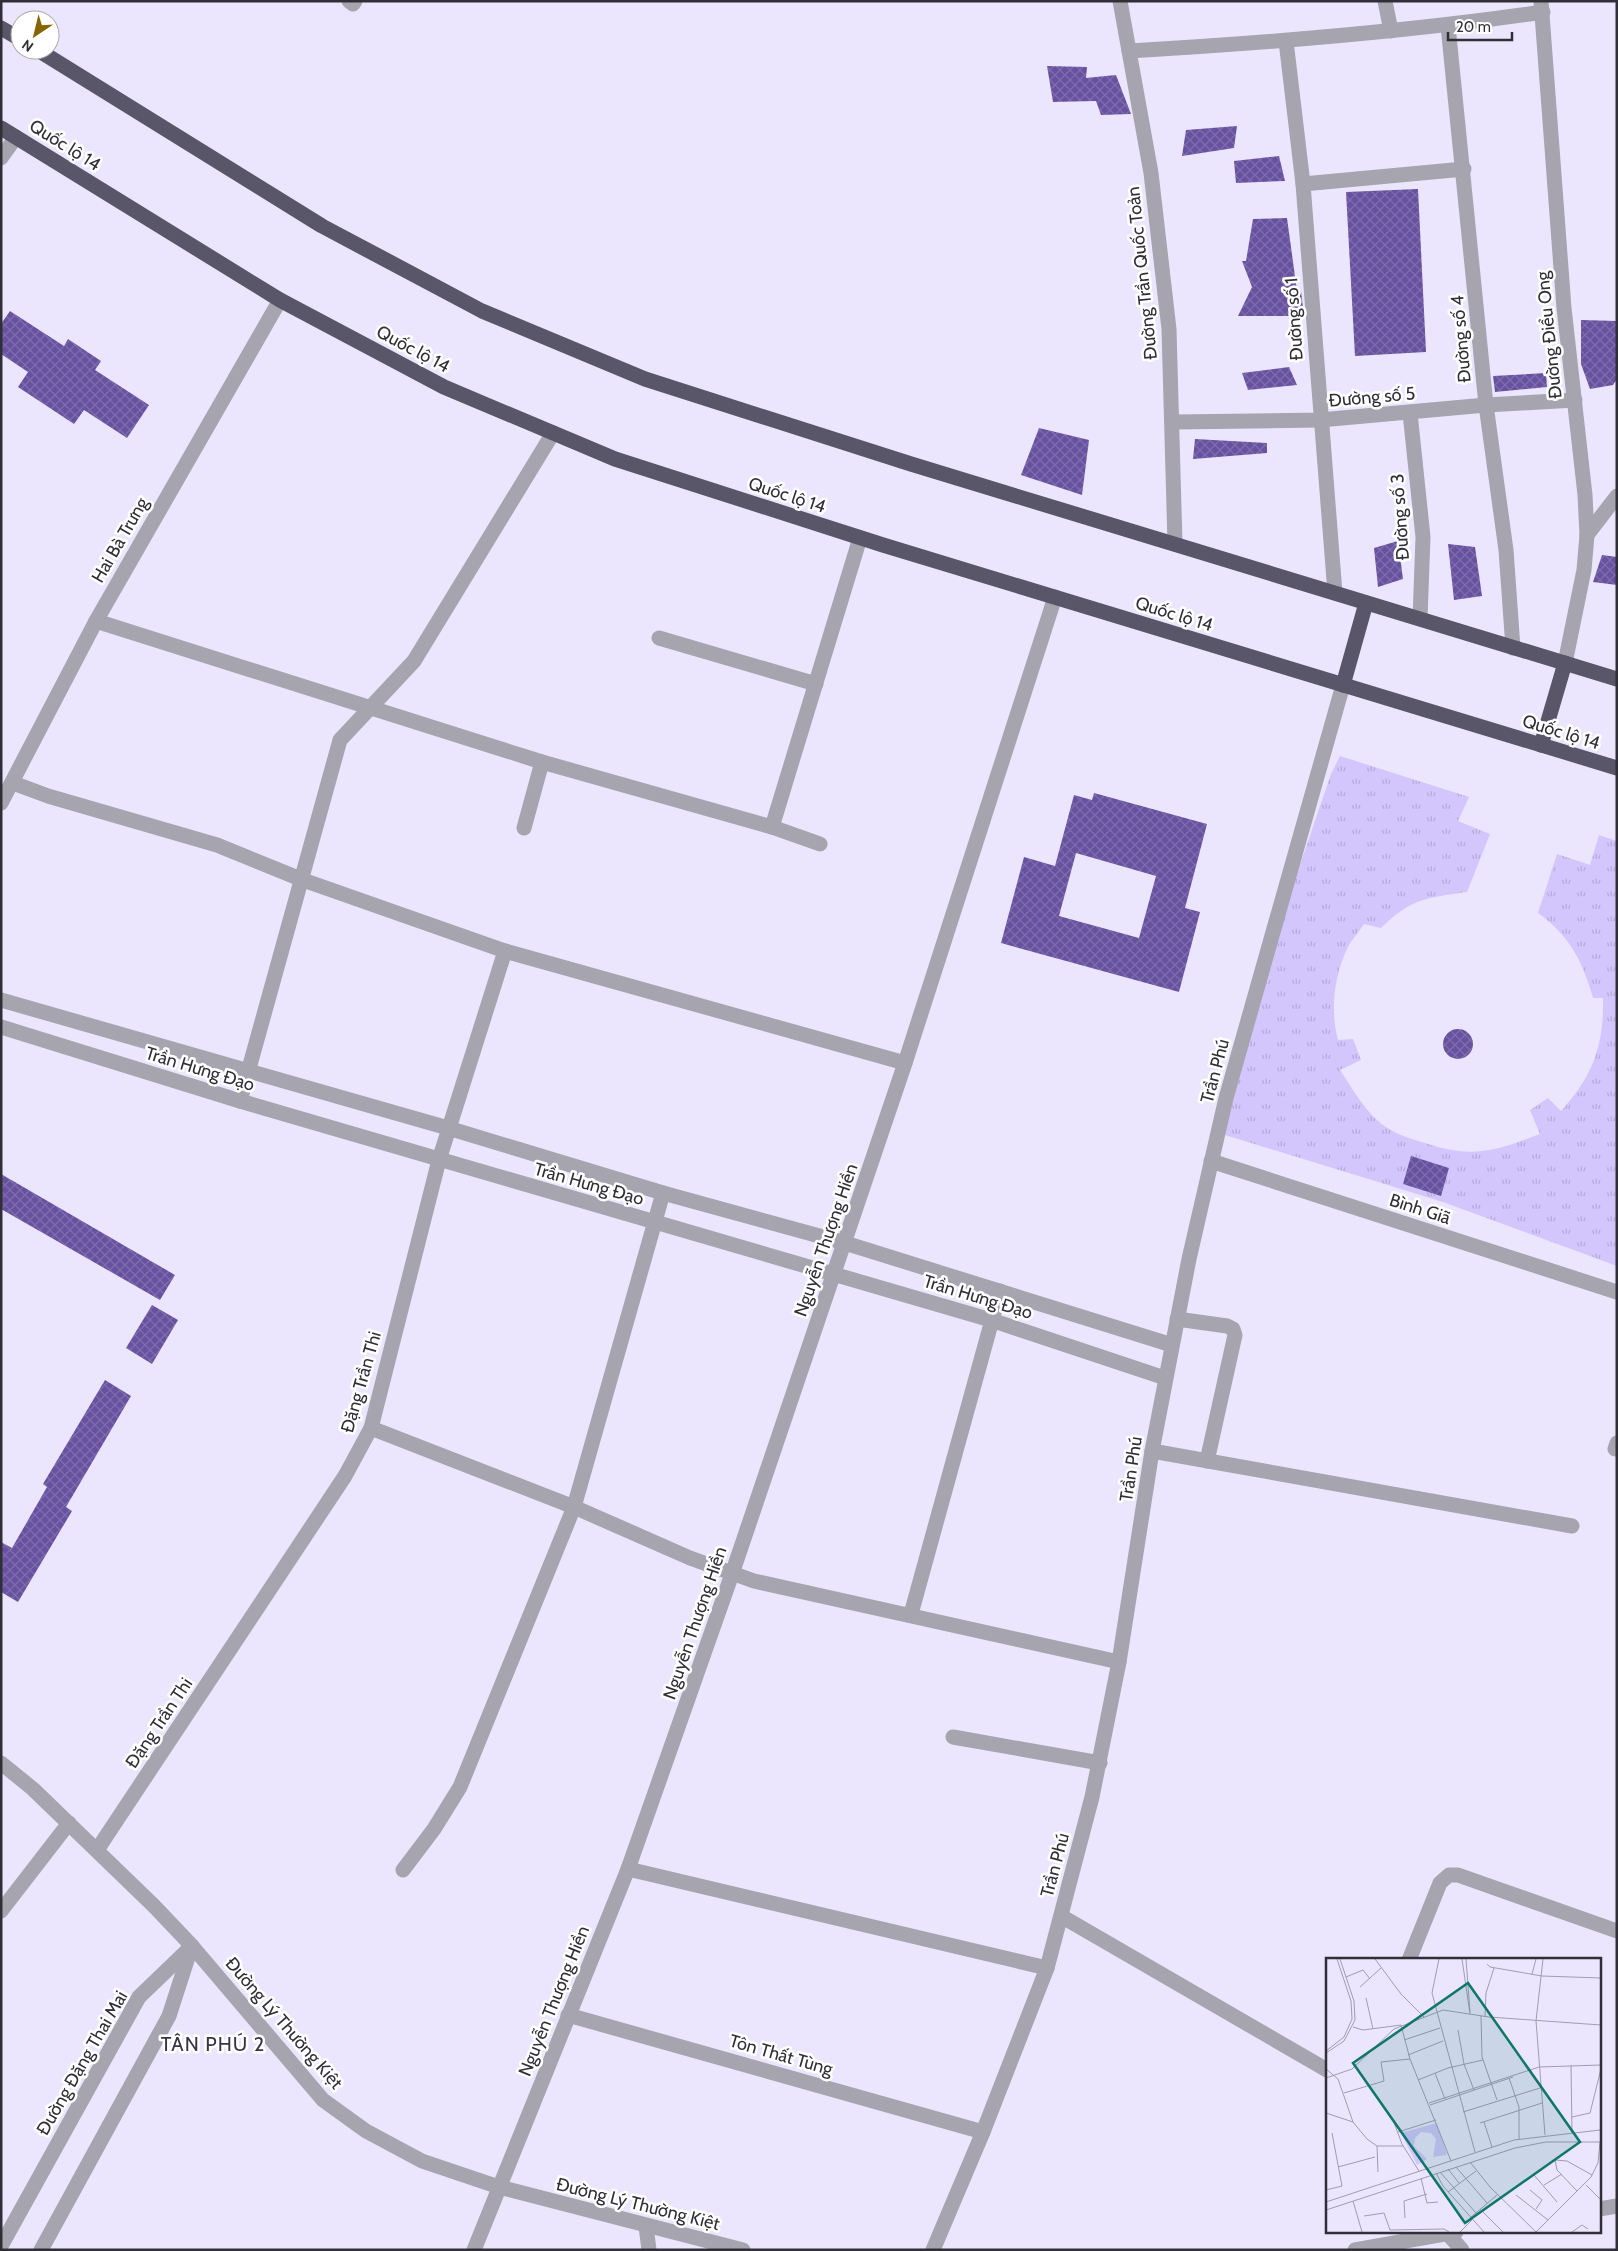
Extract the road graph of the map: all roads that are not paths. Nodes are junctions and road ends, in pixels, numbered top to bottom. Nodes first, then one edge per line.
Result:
1 (349, 1) edge
2 (354, 1) edge
3 (1120, 1) edge
4 (1385, 1) edge
5 (1542, 6) edge
6 (1448, 26) junction
7 (1390, 31) junction
8 (1286, 41) junction
9 (1129, 51) junction
10 (54, 60) edge
11 (1, 128) edge
12 (16, 137) junction
13 (1, 158) edge
14 (1464, 169) junction
15 (1303, 184) junction
16 (280, 300) junction
17 (1574, 400) junction
18 (1486, 405) junction
19 (1410, 412) junction
20 (1320, 420) junction
21 (1172, 422) junction
22 (553, 433) junction
23 (1617, 496) edge
24 (1587, 534) junction
25 (860, 538) junction
26 (1175, 544) junction
27 (1335, 594) junction
28 (1055, 597) junction
29 (1366, 603) junction
30 (1420, 620) junction
31 (96, 621) junction
32 (659, 638) dead end
33 (1513, 648) junction
34 (1565, 663) junction
35 (1617, 679) edge
36 (816, 684) junction
37 (1343, 685) junction
38 (371, 710) junction
39 (1541, 746) junction
40 (542, 762) junction
41 (1617, 768) edge
42 (13, 783) junction
43 (1, 803) edge
44 (772, 827) junction
45 (524, 828) dead end
46 (820, 844) dead end
47 (303, 880) junction
48 (506, 951) junction
49 (1, 1000) edge
50 (1, 1027) edge
51 (905, 1063) junction
52 (247, 1072) junction
53 (240, 1101) junction
54 (448, 1128) junction
55 (439, 1160) junction
56 (1211, 1161) junction
57 (663, 1193) junction
58 (655, 1223) junction
59 (845, 1243) junction
60 (835, 1273) junction
61 (1000, 1291) junction
62 (1617, 1292) edge
63 (1177, 1318) junction
64 (991, 1320) junction
65 (1172, 1345) junction
66 (1165, 1378) junction
67 (371, 1428) junction
68 (1152, 1451) junction
69 (1207, 1461) junction
70 (574, 1507) junction
71 (1572, 1526) dead end
72 (732, 1574) junction
73 (911, 1614) junction
74 (1119, 1662) junction
75 (953, 1737) dead end
76 (1, 1763) edge
77 (1100, 1763) junction
78 (69, 1823) junction
79 (97, 1850) junction
80 (628, 1869) junction
81 (403, 1870) dead end
82 (1, 1911) edge
83 (1061, 1916) junction
84 (1617, 1931) edge
85 (192, 1946) junction
86 (1410, 1958) edge
87 (1047, 1968) junction
88 (568, 2015) junction
89 (1326, 2069) edge
90 (982, 2132) junction
91 (499, 2187) junction
92 (1617, 2206) edge
93 (1600, 2209) edge
94 (646, 2226) junction
95 (1446, 2234) edge
96 (1453, 2234) edge
97 (1, 2246) edge
98 (41, 2250) edge
99 (474, 2250) edge
100 (650, 2250) edge
101 (743, 2250) edge
102 (933, 2250) edge
103 (1355, 2250) edge
104 (1462, 2250) edge

1 - 2 street
3 - 9 street, Đường Trần Quốc Toản
4 - 7 street
5 - 6 street
5 - 17 street, Đường Điểu Ong
6 - 7 street
6 - 14 street, Đường số 4
7 - 8 street
8 - 9 street
8 - 15 street, Đường số 1
9 - 21 street, Đường Trần Quốc Toản
10 - 26 highway
11 - 12 highway, Quốc lộ 14
12 - 13 street
12 - 16 highway, Quốc lộ 14
14 - 15 street
14 - 18 street, Đường số 4
15 - 20 street, Đường số 1
16 - 22 highway, Quốc lộ 14
16 - 31 street, Hai Bà Trưng
17 - 18 street, Đường số 5
17 - 24 street, Đường Điểu Ong
18 - 19 street, Đường số 5
18 - 33 street, Đường số 4
19 - 20 street, Đường số 5
19 - 30 street, Đường số 3
20 - 21 street, Đường số 5
20 - 27 street, Đường số 1
21 - 26 street, Đường Trần Quốc Toản
22 - 25 highway, Quốc lộ 14
22 - 38 street
23 - 24 street
24 - 34 street, Đường Điểu Ong
25 - 28 highway, Quốc lộ 14
25 - 36 street
26 - 27 highway
27 - 29 highway
28 - 37 highway, Quốc lộ 14
28 - 51 street, Nguyễn Thượng Hiền
29 - 30 highway
29 - 37 highway
30 - 33 highway
31 - 38 street
31 - 42 street, Hai Bà Trưng
32 - 36 street
33 - 34 highway
34 - 35 highway
34 - 39 highway
36 - 44 street
37 - 39 highway, Quốc lộ 14
37 - 56 street, Trần Phú
38 - 40 street
38 - 47 street
39 - 41 highway, Quốc lộ 14
40 - 44 street
40 - 45 street
42 - 43 street, Hai Bà Trưng
42 - 47 street
44 - 46 street
47 - 48 street
47 - 52 street
48 - 51 street
48 - 54 street, Đặng Trần Thi
49 - 52 street
50 - 53 street, Trần Hưng Đạo
51 - 59 street, Nguyễn Thượng Hiền
52 - 53 street
52 - 54 street
53 - 55 street, Trần Hưng Đạo
54 - 55 street, Đặng Trần Thi
54 - 57 street
55 - 58 street, Trần Hưng Đạo
55 - 67 street, Đặng Trần Thi
56 - 62 street, Bình Giã
56 - 63 street, Trần Phú
57 - 58 street
57 - 59 street
58 - 60 street, Trần Hưng Đạo
58 - 70 street
59 - 60 street, Nguyễn Thượng Hiền
59 - 61 street
60 - 64 street, Trần Hưng Đạo
60 - 72 street, Nguyễn Thượng Hiền
61 - 64 street
61 - 65 street
63 - 65 street, Trần Phú
63 - 69 street
64 - 66 street, Trần Hưng Đạo
64 - 73 street
65 - 66 street, Trần Phú
66 - 68 street, Trần Phú
67 - 70 street
67 - 79 street, Đặng Trần Thi
68 - 69 street
68 - 74 street, Trần Phú
69 - 71 street
70 - 72 street
70 - 81 street
72 - 73 street
72 - 80 street, Nguyễn Thượng Hiền
73 - 74 street
74 - 77 street, Trần Phú
75 - 77 street
76 - 78 street, Đường Lý Thường Kiệt
77 - 83 street, Trần Phú
78 - 79 street, Đường Lý Thường Kiệt
78 - 82 street
79 - 85 street, Đường Lý Thường Kiệt
80 - 87 street
80 - 88 street, Nguyễn Thượng Hiền
83 - 87 street, Trần Phú
83 - 89 street
84 - 86 street
85 - 91 street, Đường Lý Thường Kiệt
85 - 97 street, Đường Đặng Thai Mai
85 - 98 street
87 - 90 street, Trần Phú
88 - 90 street, Tôn Thất Tùng
88 - 91 street, Nguyễn Thượng Hiền
90 - 102 street, Trần Phú
91 - 94 street, Đường Lý Thường Kiệt
91 - 99 street, Nguyễn Thượng Hiền
92 - 93 street
94 - 100 street
94 - 101 street, Đường Lý Thường Kiệt
95 - 103 street
96 - 104 street

